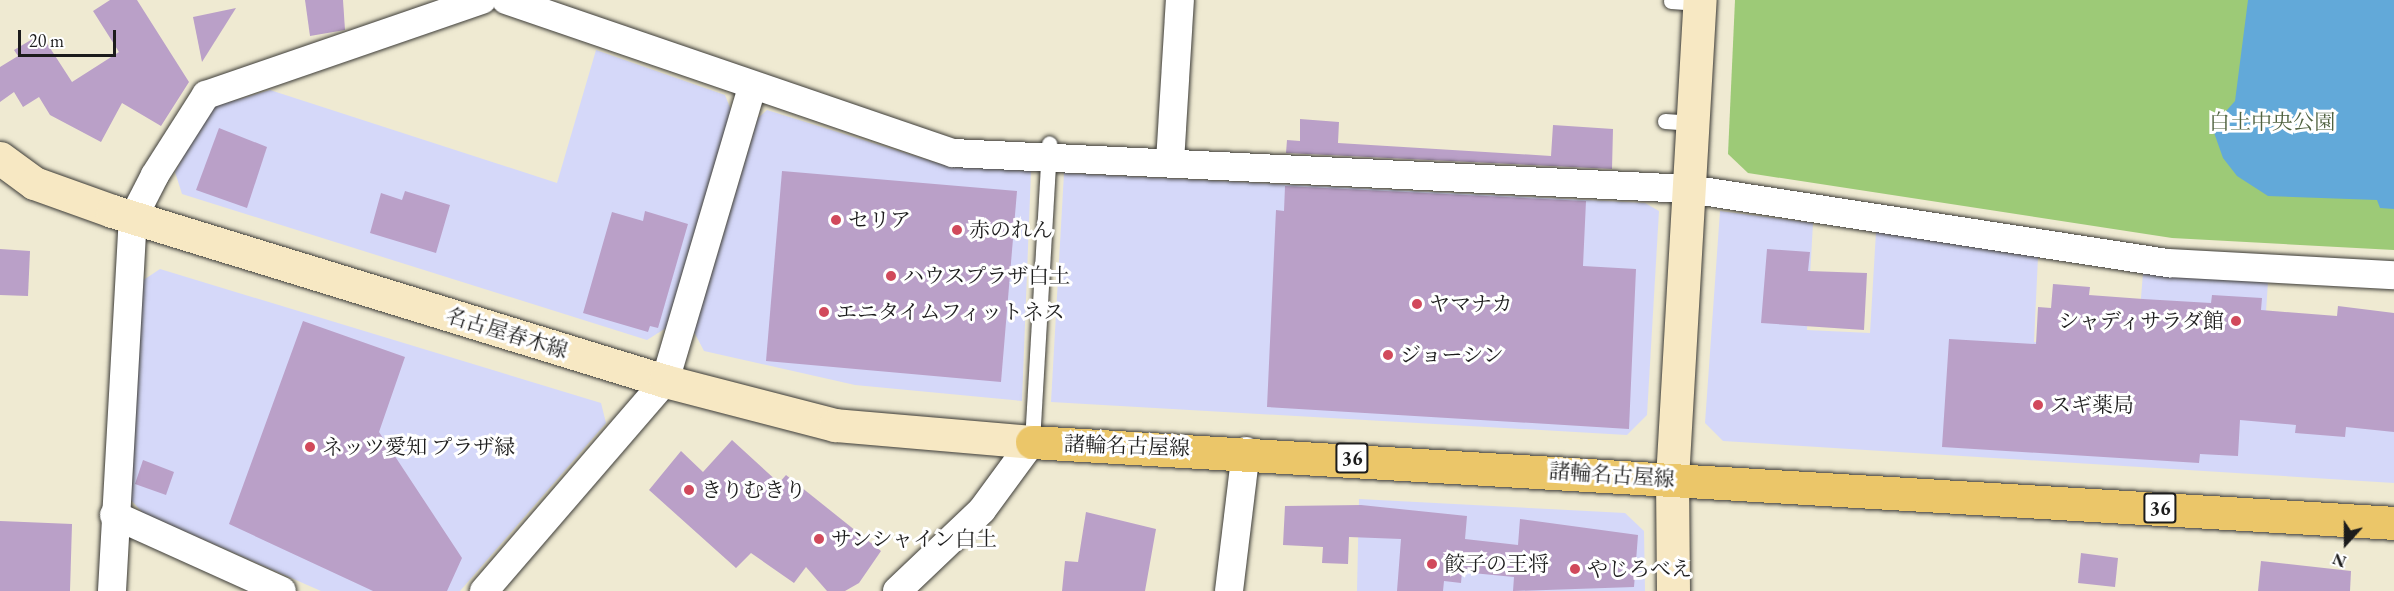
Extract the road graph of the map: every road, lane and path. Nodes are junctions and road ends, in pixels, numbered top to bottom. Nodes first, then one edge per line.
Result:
1 (483, 0) edge
2 (506, 0) edge
3 (1180, 0) edge
4 (1690, 1) edge
5 (754, 81) junction
6 (1049, 150) junction
7 (0, 158) edge
8 (1170, 162) junction
9 (1689, 189) junction
10 (133, 218) junction
11 (2394, 275) edge
12 (665, 381) junction
13 (1032, 442) junction
14 (1246, 451) junction
15 (1672, 479) junction
16 (114, 516) junction
17 (2394, 523) edge
18 (112, 591) edge
19 (282, 591) edge
20 (484, 591) edge
21 (897, 591) edge
22 (1229, 591) edge
23 (1673, 591) edge

1 - 10 street
2 - 5 street
3 - 8 street
4 - 9 street
5 - 6 street
5 - 12 street
6 - 8 street
6 - 13 lane
7 - 10 street, 名古屋春木線
8 - 9 street
9 - 11 street
9 - 15 street
10 - 12 street, 名古屋春木線
10 - 16 street
12 - 13 street, 名古屋春木線
12 - 20 street
13 - 14 main road, 諸輪名古屋線 / 36
13 - 21 street
14 - 15 main road, 諸輪名古屋線 / 36
14 - 22 street
15 - 17 main road, 諸輪名古屋線 / 36
15 - 23 street
16 - 18 street
16 - 19 street

